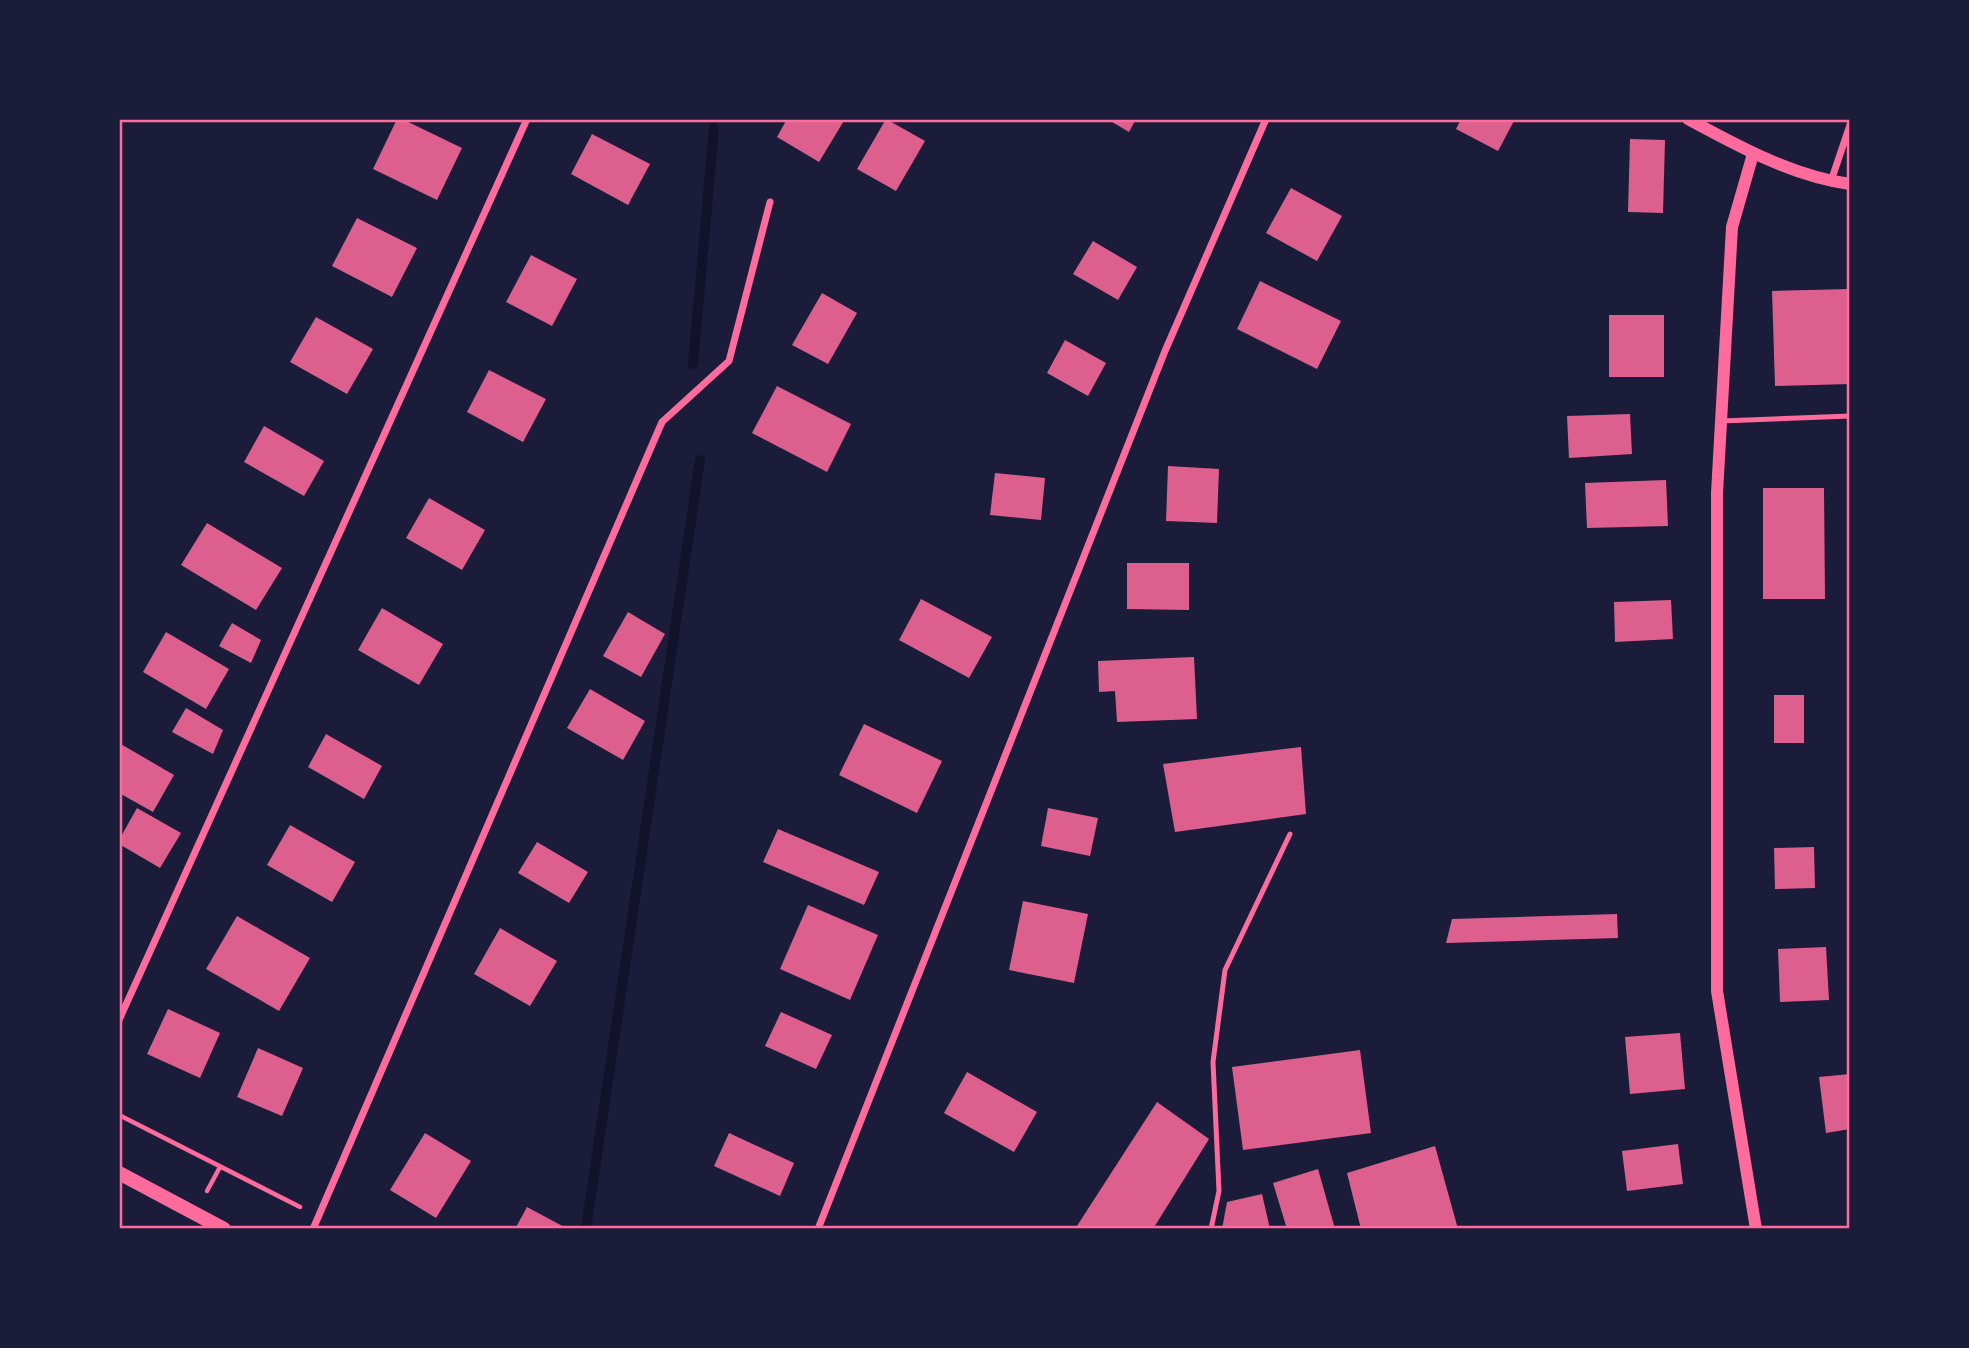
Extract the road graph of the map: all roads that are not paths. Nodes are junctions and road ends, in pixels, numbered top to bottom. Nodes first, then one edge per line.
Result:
1 (527, 119) edge
2 (1266, 119) edge
3 (1688, 119) edge
4 (1850, 125) edge
5 (1753, 154) junction
6 (1831, 181) junction
7 (1850, 184) edge
8 (770, 202) dead end
9 (1850, 416) edge
10 (1721, 421) junction
11 (1290, 834) dead end
12 (119, 1020) edge
13 (119, 1173) edge
14 (224, 1229) edge
15 (313, 1229) edge
16 (818, 1229) edge
17 (1211, 1229) edge
18 (1756, 1229) edge

1 - 12 street
2 - 16 street
3 - 5 street
4 - 6 street
5 - 6 street
5 - 10 street
6 - 7 street
8 - 15 street
9 - 10 lane
10 - 18 street
11 - 17 lane
13 - 14 main road

